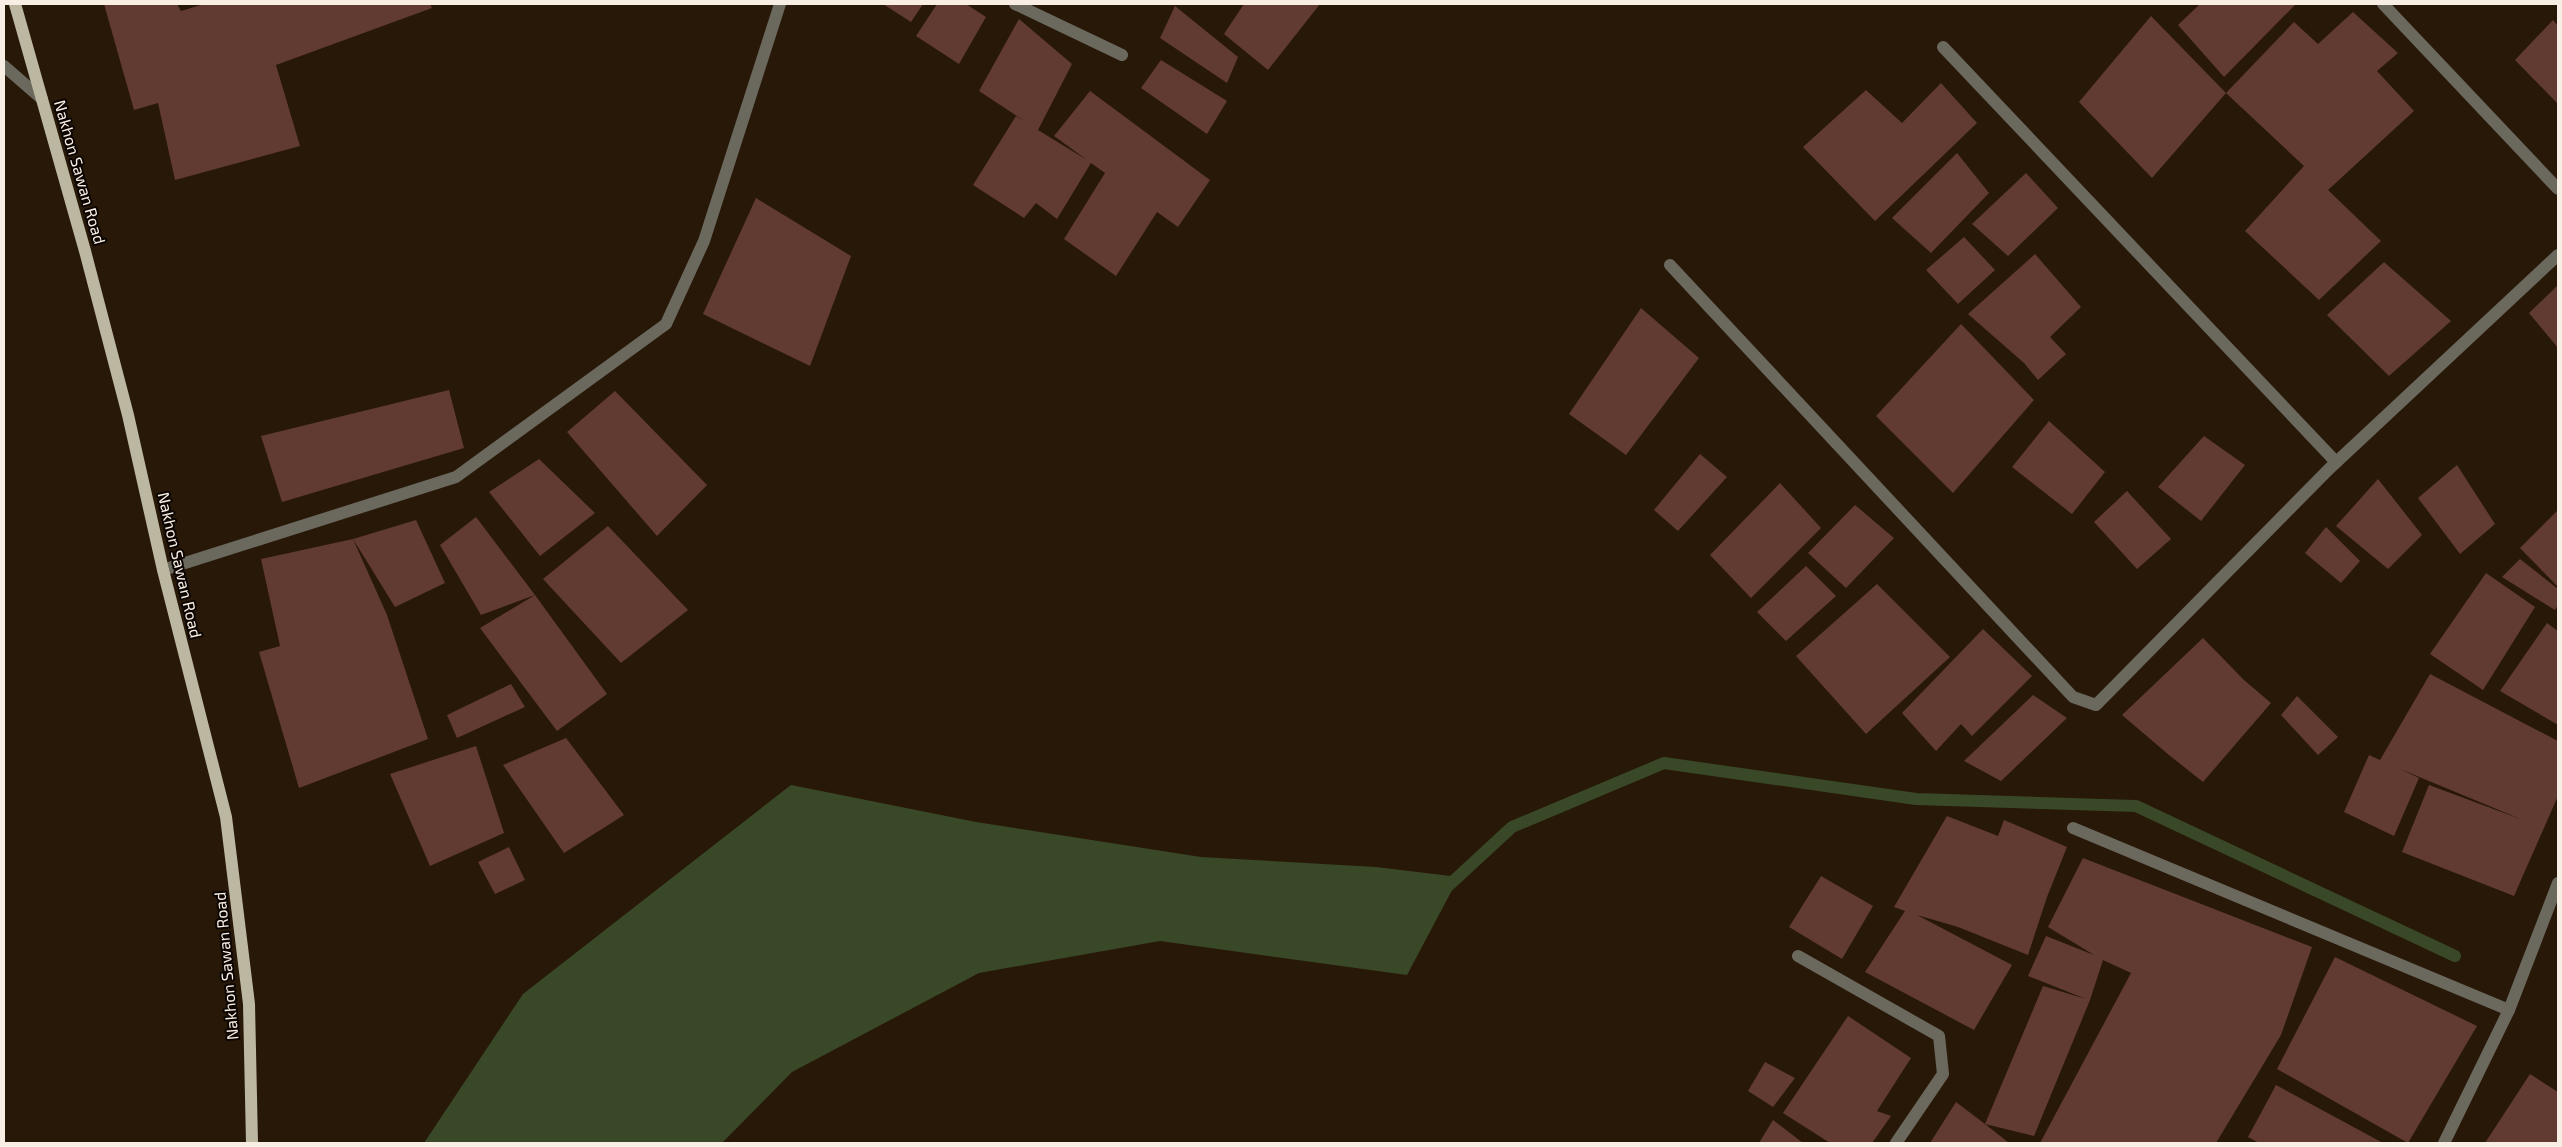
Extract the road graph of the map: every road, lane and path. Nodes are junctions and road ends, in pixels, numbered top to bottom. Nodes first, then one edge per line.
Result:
1 (15, 4) edge
2 (780, 4) edge
3 (1015, 4) edge
4 (2383, 4) edge
5 (1943, 47) dead end
6 (1122, 55) dead end
7 (4, 66) edge
8 (42, 99) junction
9 (2558, 189) edge
10 (2558, 255) edge
11 (1670, 265) dead end
12 (2336, 462) junction
13 (163, 570) junction
14 (2073, 828) dead end
15 (2558, 883) edge
16 (2555, 904) edge
17 (1798, 956) dead end
18 (2509, 1010) junction
19 (252, 1143) edge
20 (1896, 1143) edge
21 (2444, 1143) edge

1 - 8 main road, Nakhon Sawan Road
2 - 13 street
3 - 6 street
4 - 9 street
5 - 12 street
7 - 8 street
8 - 13 main road, Nakhon Sawan Road
10 - 12 street
11 - 12 street
13 - 19 main road, Nakhon Sawan Road
14 - 18 street
15 - 16 street
16 - 18 street
17 - 20 street
18 - 21 street

